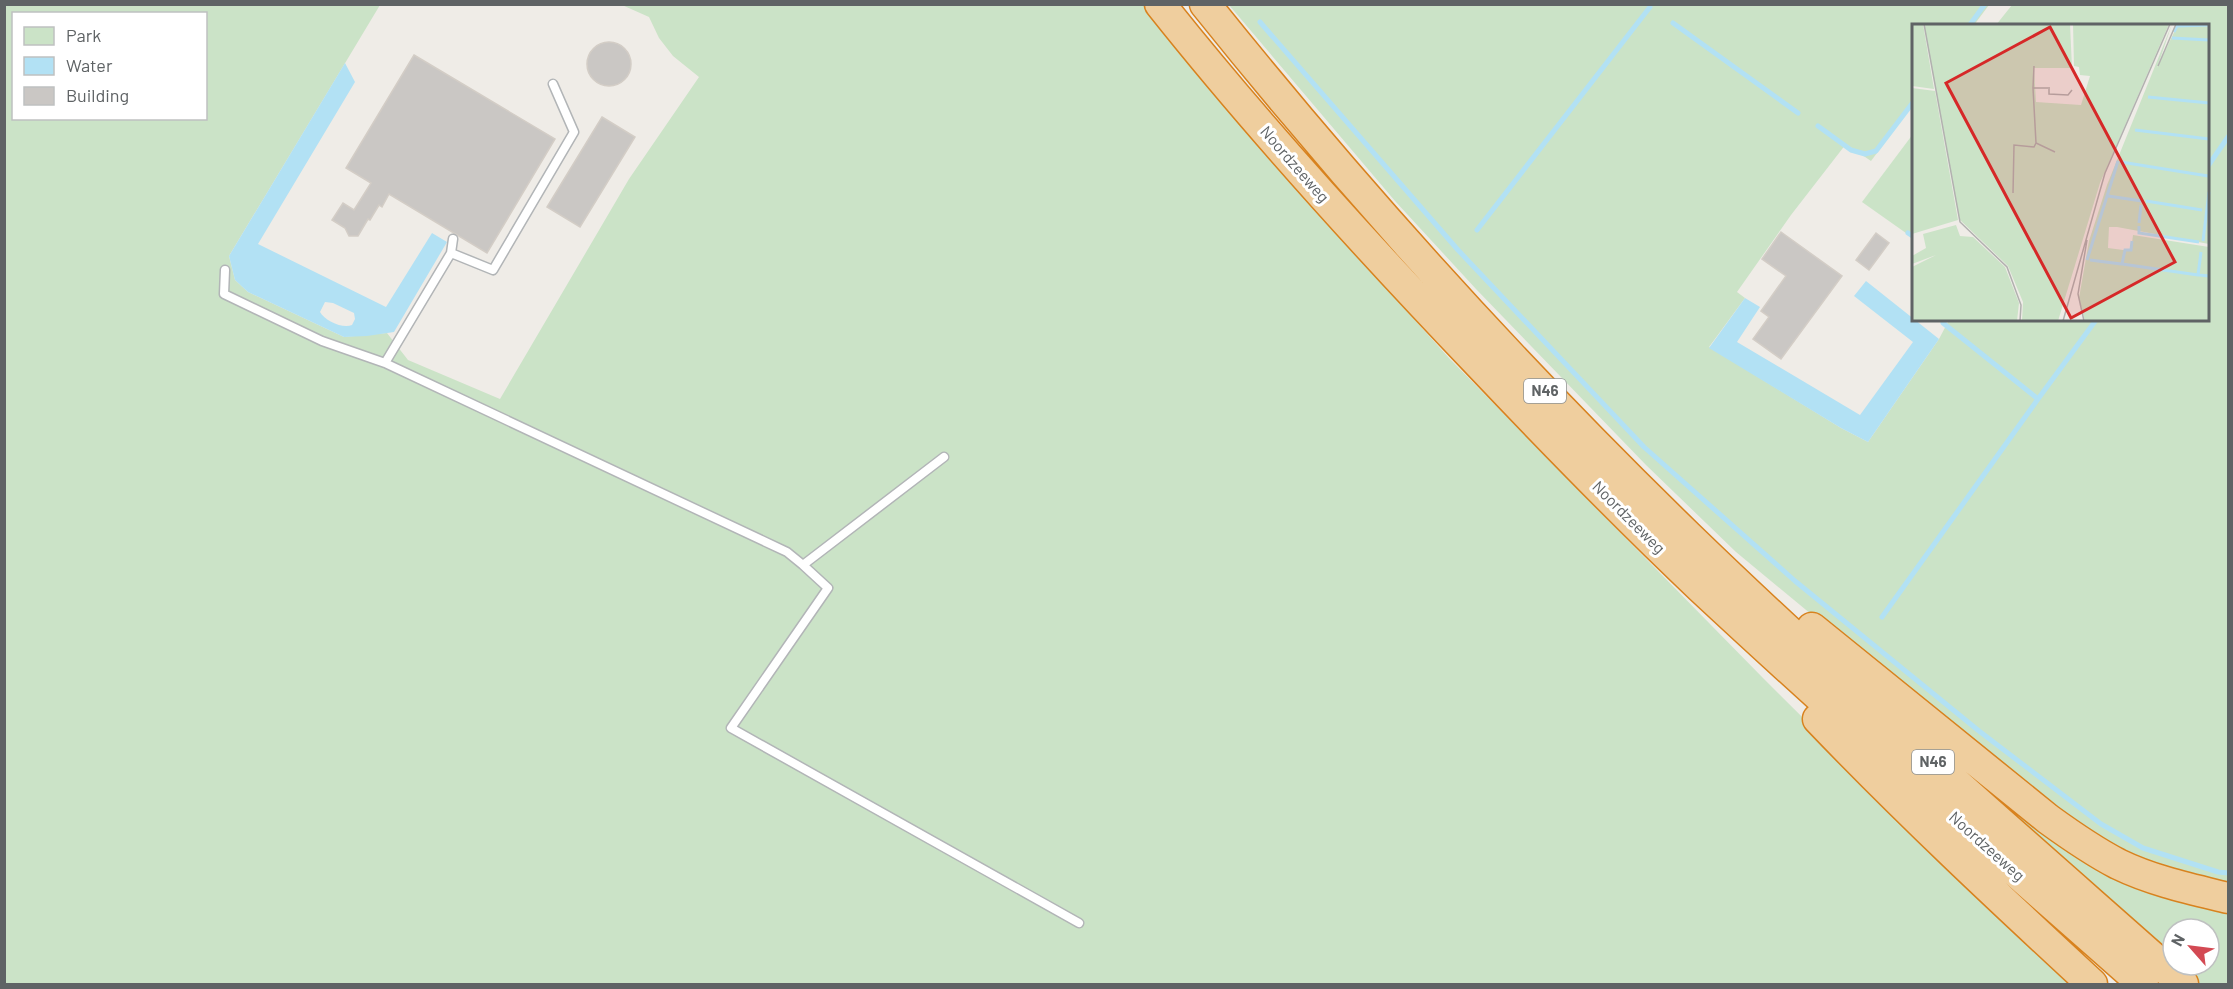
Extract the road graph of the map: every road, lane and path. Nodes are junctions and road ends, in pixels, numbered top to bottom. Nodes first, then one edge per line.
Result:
1 (1160, 4) edge
2 (1204, 4) edge
3 (553, 84) dead end
4 (453, 239) dead end
5 (451, 253) junction
6 (225, 270) dead end
7 (384, 363) junction
8 (944, 457) dead end
9 (1687, 535) junction
10 (803, 565) junction
11 (1700, 587) junction
12 (2229, 898) edge
13 (1079, 923) dead end
14 (2092, 984) edge
15 (2143, 984) edge
16 (2183, 984) edge

1 - 11 highway, Noordzeeweg / N46
2 - 9 highway, Noordzeeweg / N46
3 - 5 lane
4 - 5 lane
5 - 7 lane
6 - 7 lane
7 - 10 lane
8 - 10 lane
9 - 12 highway, N46
9 - 16 highway, Noordzeeweg / N46
10 - 13 lane
11 - 14 highway, N46
11 - 15 highway, Noordzeeweg

